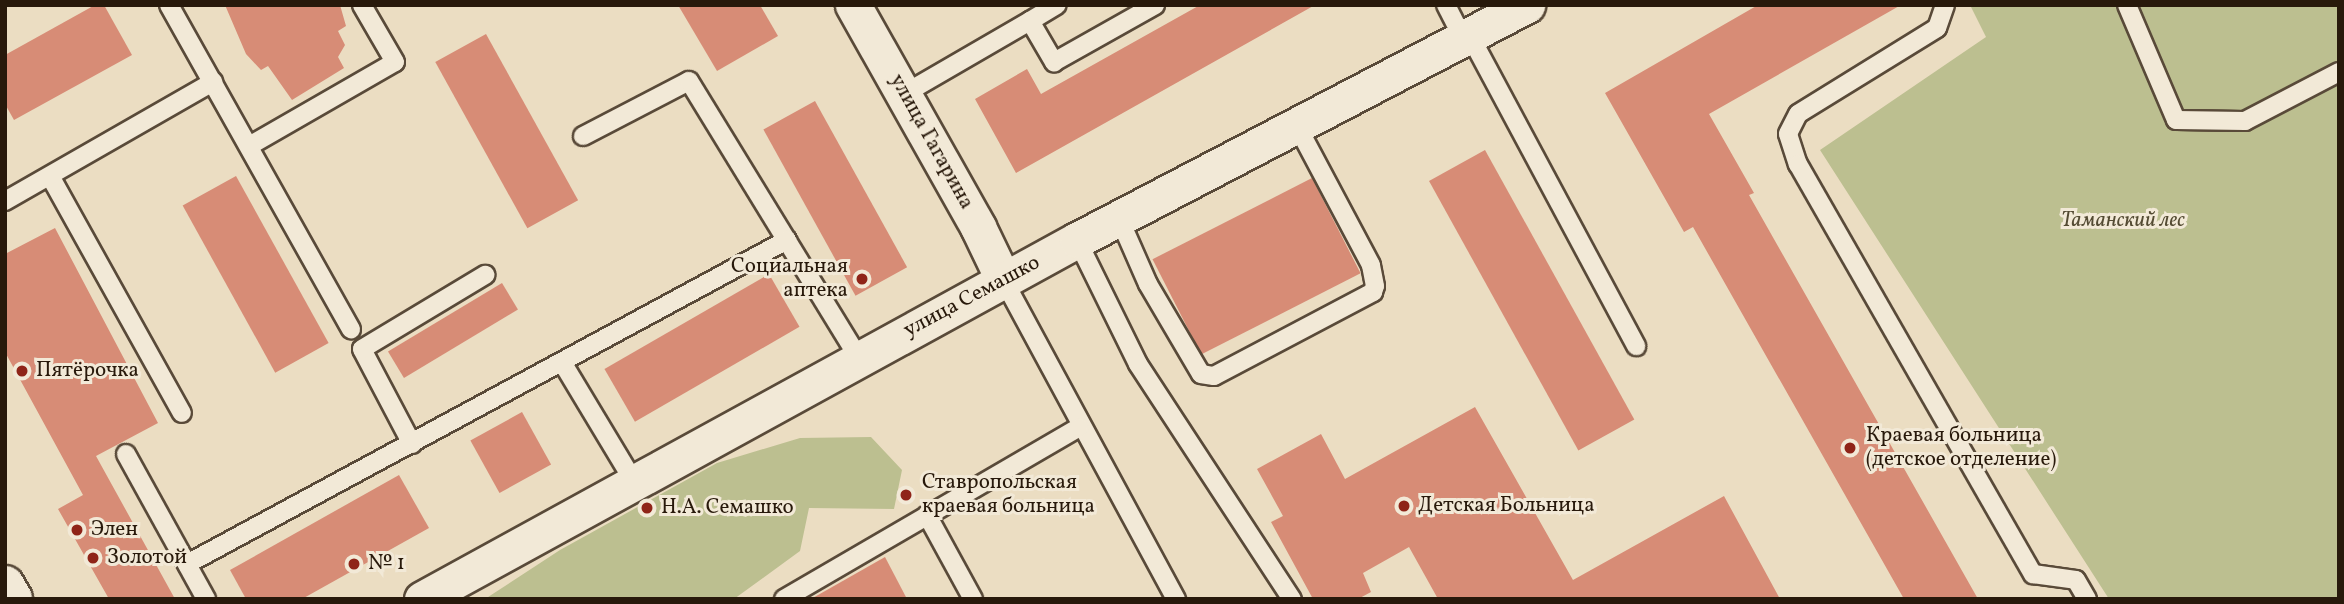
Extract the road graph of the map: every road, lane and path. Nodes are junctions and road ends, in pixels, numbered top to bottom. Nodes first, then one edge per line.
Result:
1 (169, 5) edge
2 (362, 5) edge
3 (853, 5) edge
4 (1057, 5) edge
5 (1155, 5) edge
6 (1446, 5) edge
7 (1527, 5) edge
8 (1945, 5) edge
9 (2127, 5) edge
10 (1030, 21) junction
11 (1467, 38) junction
12 (2339, 72) edge
13 (213, 82) junction
14 (904, 94) junction
15 (1297, 126) junction
16 (583, 136) dead end
17 (250, 146) junction
18 (50, 176) junction
19 (5, 201) edge
20 (1119, 218) junction
21 (787, 240) junction
22 (1077, 240) junction
23 (485, 275) dead end
24 (1004, 281) junction
25 (351, 329) dead end
26 (1636, 346) dead end
27 (859, 358) junction
28 (562, 362) junction
29 (182, 413) dead end
30 (1079, 427) junction
31 (412, 444) junction
32 (126, 454) dead end
33 (634, 482) junction
34 (927, 515) junction
35 (187, 564) junction
36 (5, 584) edge
37 (13, 599) edge
38 (206, 599) edge
39 (422, 599) edge
40 (783, 599) edge
41 (973, 599) edge
42 (1176, 599) edge
43 (1292, 599) edge
44 (2087, 599) edge

1 - 13 lane
2 - 17 lane
3 - 14 street, улица Гагарина
4 - 10 lane
5 - 10 lane
6 - 11 lane
7 - 11 street, улица Семашко
8 - 44 lane
9 - 12 lane
10 - 14 lane
11 - 15 street, улица Семашко
11 - 26 lane
13 - 17 lane
13 - 18 lane
14 - 24 street, улица Гагарина
15 - 20 street, улица Семашко
15 - 20 lane
16 - 21 lane
17 - 25 lane
18 - 19 lane
18 - 29 lane
20 - 22 street, улица Семашко
21 - 27 lane
21 - 28 lane
22 - 24 street, улица Семашко
22 - 43 lane
23 - 31 lane
24 - 27 street, улица Семашко
24 - 30 lane
27 - 33 street, улица Семашко
28 - 31 lane
28 - 33 lane
30 - 34 lane
30 - 42 lane
31 - 35 lane
32 - 35 lane
33 - 39 street, улица Семашко
34 - 40 lane
34 - 41 lane
35 - 38 lane
36 - 37 main road

